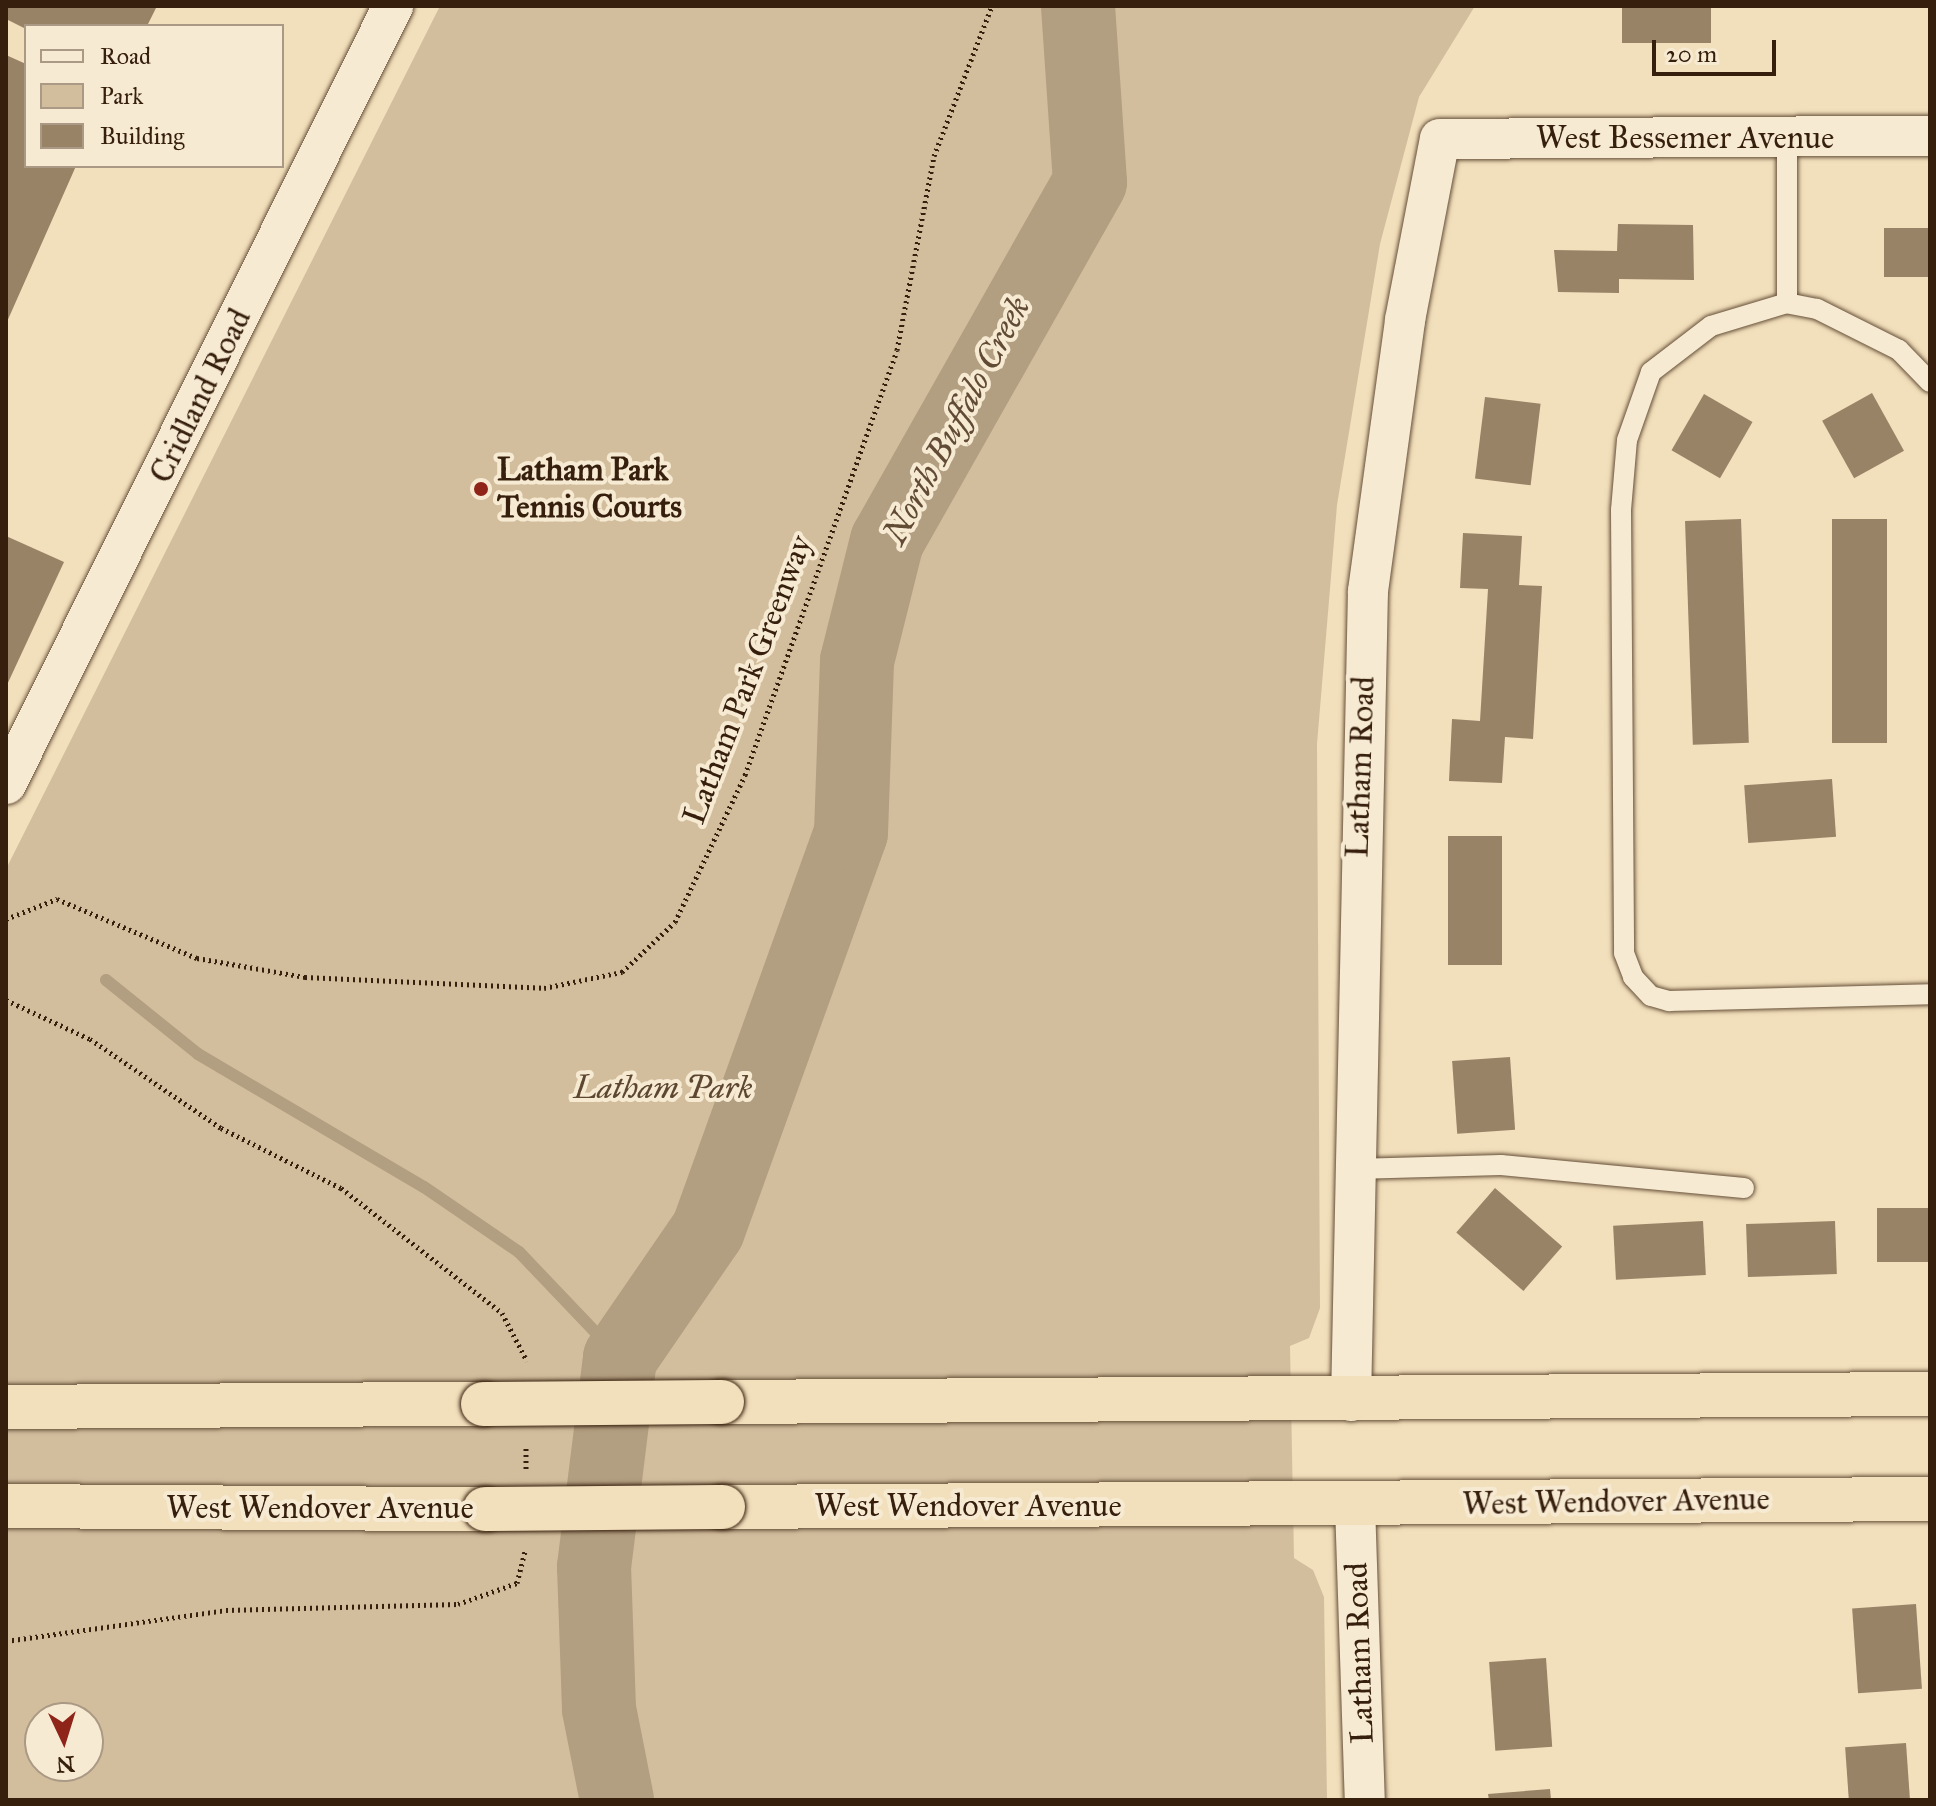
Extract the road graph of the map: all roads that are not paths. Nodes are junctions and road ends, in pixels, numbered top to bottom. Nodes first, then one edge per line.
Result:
1 (393, 6) edge
2 (1930, 136) edge
3 (1787, 137) junction
4 (1440, 139) joint
5 (1787, 303) junction
6 (1930, 382) edge
7 (6, 784) edge
8 (1930, 994) edge
9 (1354, 1169) junction
10 (1744, 1188) dead end
11 (1930, 1394) edge
12 (1351, 1401) junction
13 (6, 1407) edge
14 (1930, 1499) edge
15 (1355, 1505) junction
16 (6, 1506) edge
17 (1365, 1800) edge

1 - 7 street, Cridland Road
2 - 3 street, West Bessemer Avenue
3 - 4 street, West Bessemer Avenue
3 - 5 lane
4 - 9 street, Latham Road
5 - 6 lane
5 - 8 lane
9 - 10 lane
9 - 12 street, Latham Road
11 - 12 highway
12 - 13 highway, bridge
14 - 15 highway, West Wendover Avenue
15 - 16 highway, West Wendover Avenue, bridge
15 - 17 street, Latham Road

